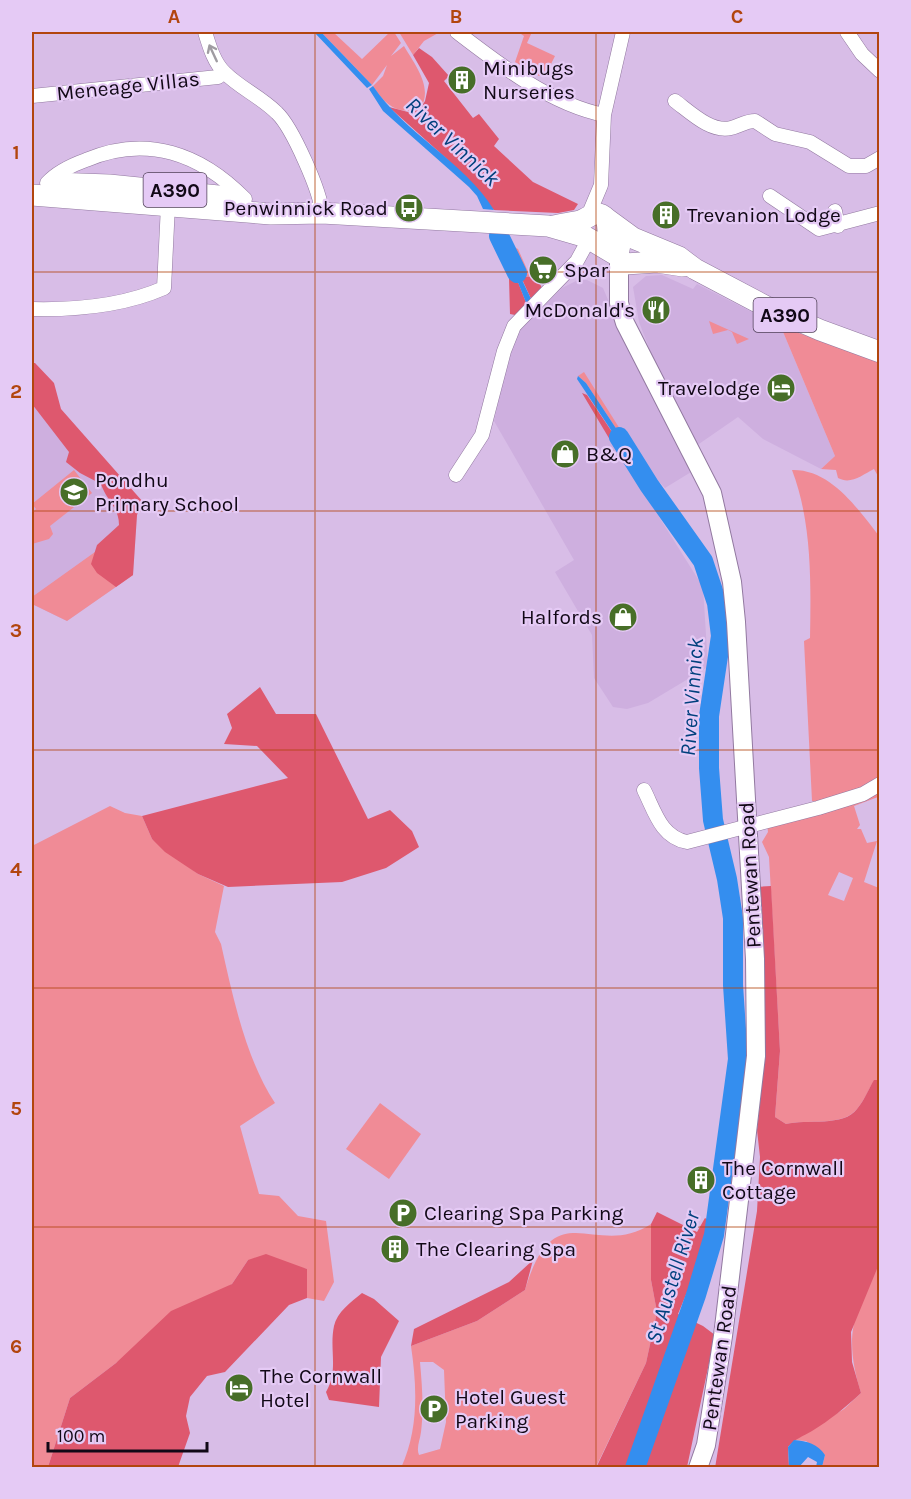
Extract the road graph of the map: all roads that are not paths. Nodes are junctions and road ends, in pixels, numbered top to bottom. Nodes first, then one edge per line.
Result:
1 (204, 32) edge
2 (457, 32) edge
3 (623, 32) edge
4 (847, 32) edge
5 (879, 71) edge
6 (224, 72) junction
7 (32, 96) edge
8 (675, 100) dead end
9 (604, 115) junction
10 (879, 158) edge
11 (37, 188) edge
12 (770, 196) dead end
13 (168, 198) junction
14 (245, 199) junction
15 (835, 211) dead end
16 (319, 213) junction
17 (879, 213) edge
18 (838, 226) junction
19 (593, 227) junction
20 (631, 254) junction
21 (32, 309) edge
22 (879, 352) edge
23 (456, 475) dead end
24 (879, 784) edge
25 (644, 790) dead end
26 (748, 826) junction
27 (699, 1467) edge

6 -> 1 street
2 - 9 street
3 - 9 street
4 - 5 street
6 - 7 street, Meneage Villas
6 - 16 street
8 - 10 street
9 - 19 street
11 - 13 highway, A390
11 - 13 highway, A390
11 - 14 street
12 - 18 street
13 - 14 highway, A390
13 - 16 highway, A390
13 - 21 street
14 - 16 highway, A390
15 - 18 street
16 - 19 highway, A390
17 - 18 street
19 - 20 highway, A390
19 - 23 street
20 - 22 highway, A390
20 - 26 main road, Pentewan Road
24 - 26 street
25 - 26 street
26 - 27 main road, Pentewan Road

